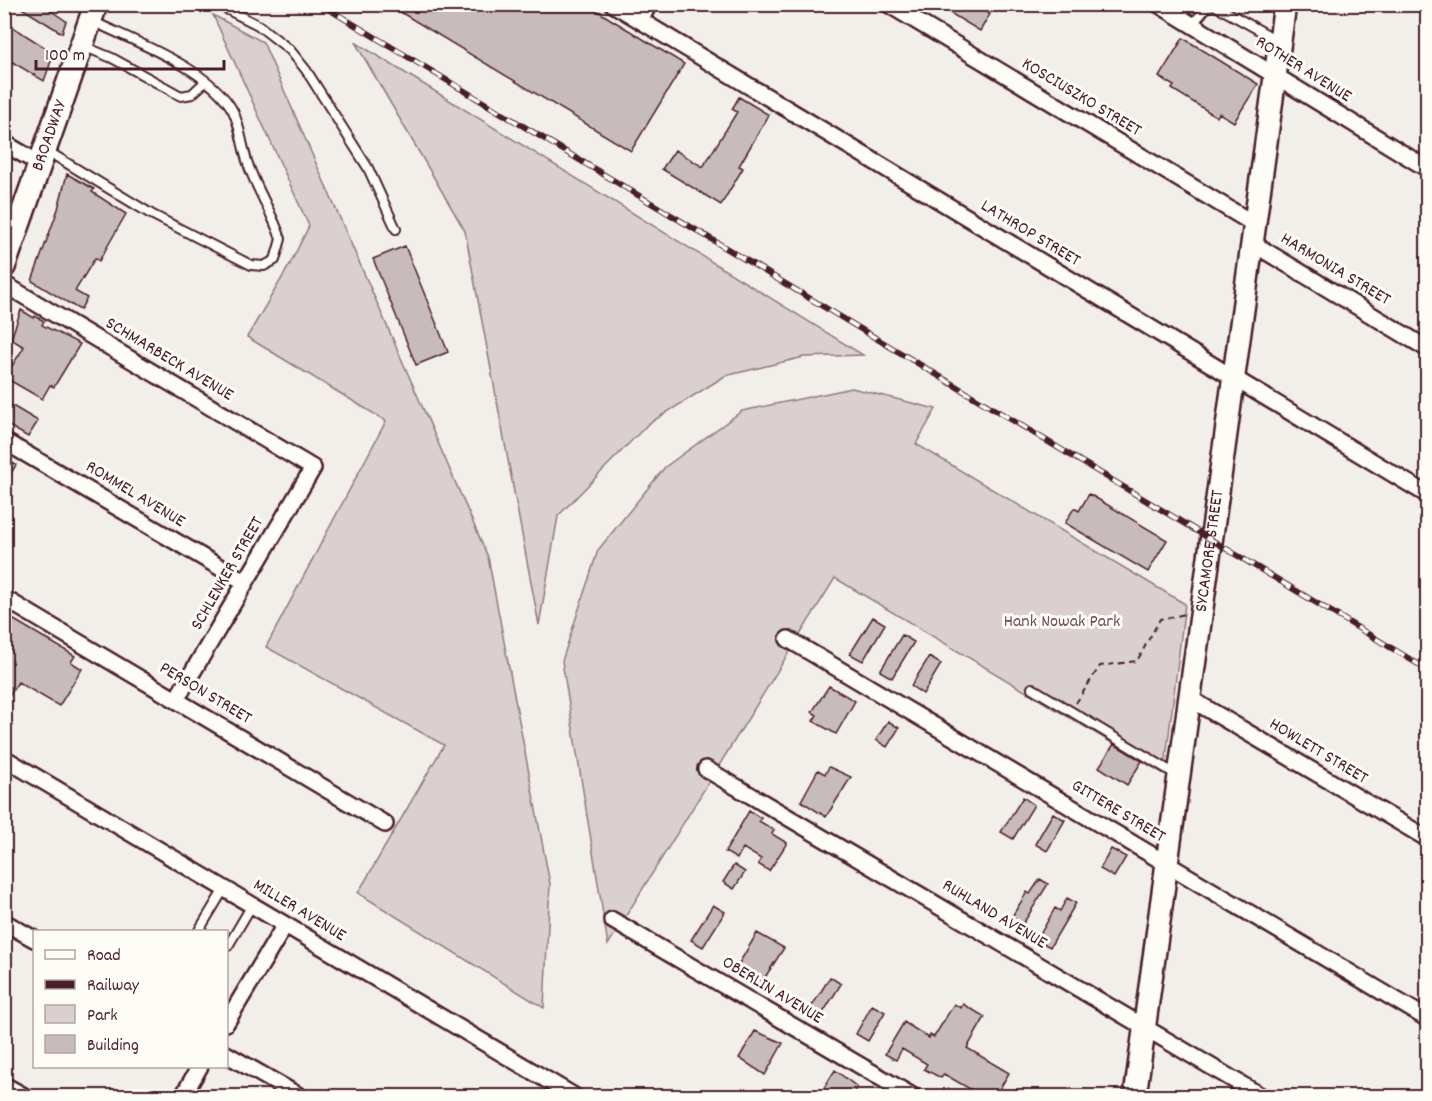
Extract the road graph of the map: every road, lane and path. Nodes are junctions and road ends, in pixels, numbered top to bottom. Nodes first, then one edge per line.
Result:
1 (216, 4) edge
2 (613, 4) edge
3 (649, 4) edge
4 (888, 4) edge
5 (921, 4) edge
6 (1158, 4) edge
7 (1285, 4) edge
8 (94, 13) edge
9 (640, 20) junction
10 (913, 20) junction
11 (1192, 25) junction
12 (1280, 42) junction
13 (82, 46) junction
14 (1276, 76) junction
15 (206, 81) junction
16 (4, 143) edge
17 (43, 157) junction
18 (1428, 169) edge
19 (396, 229) dead end
20 (1253, 234) junction
21 (4, 266) edge
22 (4, 284) edge
23 (1428, 349) edge
24 (1233, 379) junction
25 (4, 441) edge
26 (313, 468) joint
27 (1428, 495) edge
28 (245, 582) junction
29 (4, 598) edge
30 (1186, 614) dead end
31 (788, 639) dead end
32 (1032, 688) dead end
33 (1189, 698) junction
34 (176, 700) junction
35 (1071, 711) junction
36 (4, 758) edge
37 (706, 769) dead end
38 (1179, 777) junction
39 (385, 824) dead end
40 (1428, 839) edge
41 (1166, 863) junction
42 (224, 889) junction
43 (252, 905) junction
44 (612, 920) dead end
45 (4, 922) edge
46 (285, 925) junction
47 (199, 930) edge
48 (33, 938) edge
49 (228, 946) dead end
50 (1428, 1019) edge
51 (228, 1020) edge
52 (1144, 1028) junction
53 (228, 1055) edge
54 (199, 1068) edge
55 (4, 1085) edge
56 (24, 1096) edge
57 (183, 1096) edge
58 (299, 1096) edge
59 (574, 1096) edge
60 (912, 1096) edge
61 (1135, 1096) edge
62 (1261, 1096) edge

1 - 19 lane
2 - 9 street, LATHROP STREET
3 - 9 street
4 - 10 street, KOSCIUSZKO STREET
5 - 10 lane
6 - 11 street, ROTHER AVENUE
7 - 12 street, SYCAMORE STREET
8 - 13 main road, BROADWAY
8 - 15 lane
9 - 24 street, LATHROP STREET
10 - 20 street, KOSCIUSZKO STREET
11 - 12 lane
11 - 14 street, ROTHER AVENUE
12 - 14 street, SYCAMORE STREET
13 - 15 lane
13 - 17 main road, BROADWAY
14 - 18 street, ROTHER AVENUE
14 - 20 street, SYCAMORE STREET
15 - 17 lane
16 - 17 street
17 - 21 main road, BROADWAY
20 - 23 street, HARMONIA STREET
20 - 24 street, SYCAMORE STREET
22 - 26 street, SCHMARBECK AVENUE
24 - 27 street, LATHROP STREET
24 - 33 street, SYCAMORE STREET
25 - 28 street, ROMMEL AVENUE
26 - 28 street, SCHLENKER STREET
28 - 34 street, SCHLENKER STREET
29 - 34 street, PERSON STREET
30 - 35 path
31 - 41 street, GITTERE STREET
32 - 35 lane
33 - 38 street, SYCAMORE STREET
33 - 40 street, HOWLETT STREET
34 - 39 street, PERSON STREET
35 - 38 lane
36 - 42 street, MILLER AVENUE
37 - 52 street, RUHLAND AVENUE
38 - 41 street, SYCAMORE STREET
41 - 50 street, GITTERE STREET
41 - 52 street, SYCAMORE STREET
42 - 43 street, MILLER AVENUE
42 - 47 lane
43 - 46 street, MILLER AVENUE
43 - 49 lane
44 - 60 street, OBERLIN AVENUE
45 - 48 street
46 - 51 street
46 - 59 street, MILLER AVENUE
52 - 61 street, SYCAMORE STREET
52 - 62 street, RUHLAND AVENUE
53 - 58 street
54 - 57 street
55 - 56 street

